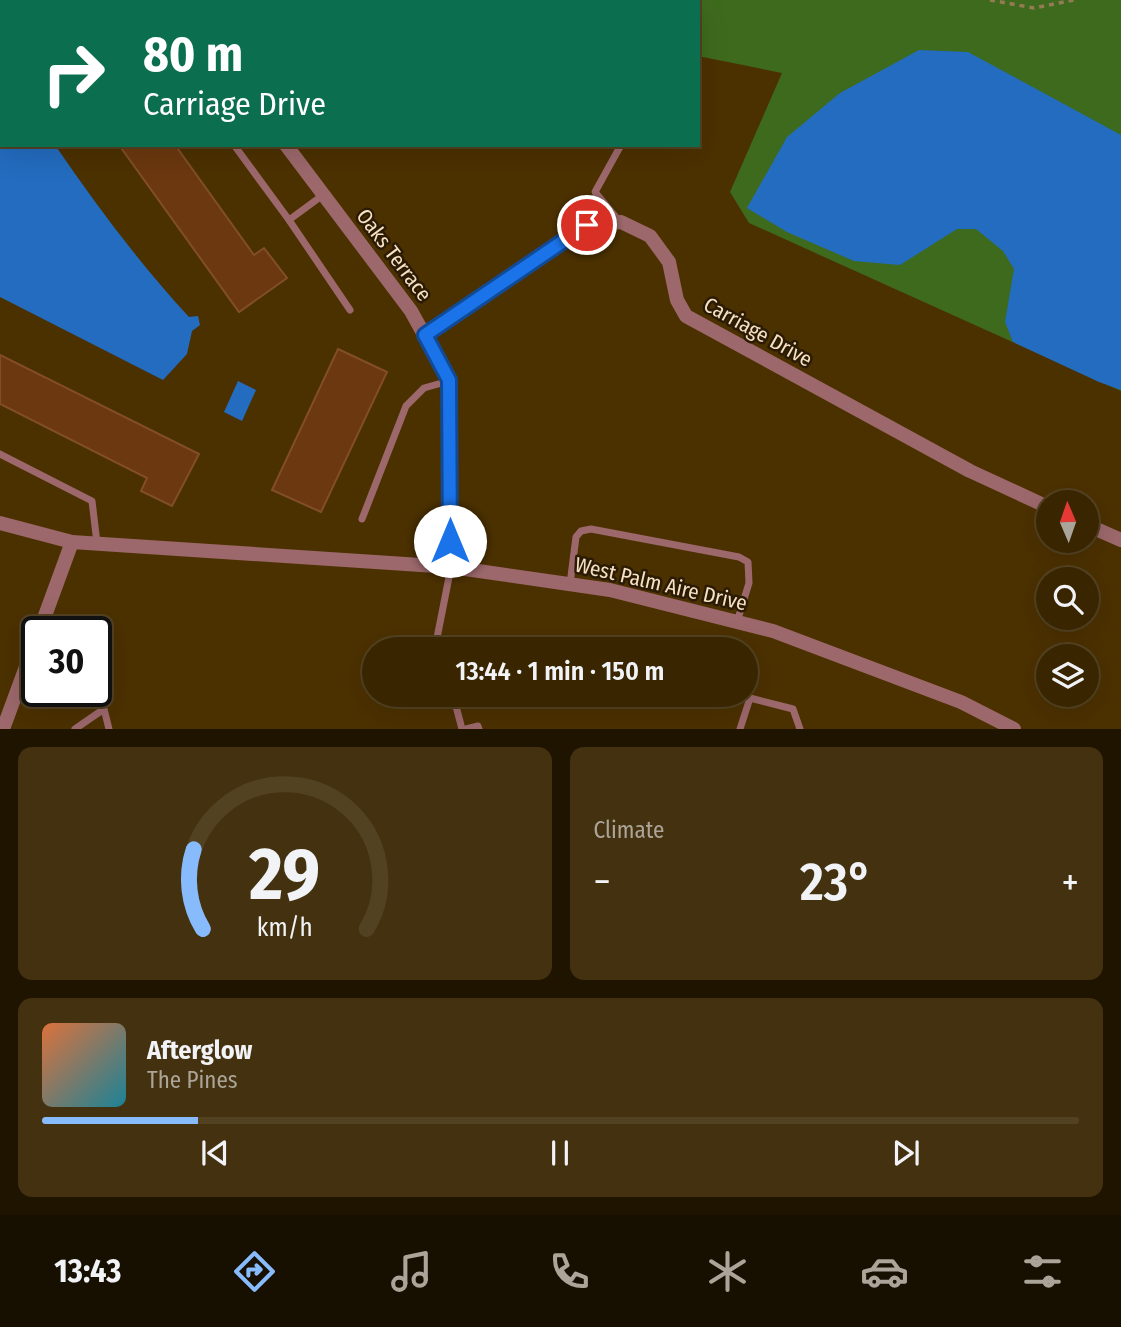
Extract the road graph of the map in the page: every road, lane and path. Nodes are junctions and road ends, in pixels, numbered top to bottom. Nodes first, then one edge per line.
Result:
1 (990, 0) edge
2 (1074, 0) edge
3 (235, 147) edge
4 (291, 147) edge
5 (620, 147) edge
6 (324, 195) junction
7 (289, 220) junction
8 (621, 222) junction
9 (350, 310) dead end
10 (425, 335) junction
11 (449, 380) junction
12 (0, 454) edge
13 (1036, 501) edge
14 (362, 519) dead end
15 (0, 523) edge
16 (1099, 530) edge
17 (1121, 540) edge
18 (72, 542) junction
19 (97, 544) junction
20 (450, 567) junction
21 (570, 584) junction
22 (45, 616) edge
23 (737, 622) junction
24 (438, 637) edge
25 (21, 682) edge
26 (457, 707) edge
27 (4, 729) edge
28 (75, 729) edge
29 (109, 729) edge
30 (464, 729) edge
31 (479, 729) edge
32 (740, 729) edge
33 (800, 729) edge
34 (1014, 729) edge

1 - 2 path
3 - 7 lane
4 - 6 street, Oaks Terrace
5 - 8 lane
6 - 7 lane
6 - 10 street, Oaks Terrace
7 - 9 lane
8 - 10 street
8 - 13 street, Carriage Drive
10 - 11 street, Oaks Terrace
11 - 14 lane
11 - 20 street, Oaks Terrace
12 - 19 lane
15 - 18 street, West Palm Aire Drive
16 - 17 street
18 - 19 street, West Palm Aire Drive
18 - 22 street
19 - 20 street, West Palm Aire Drive
20 - 21 street, West Palm Aire Drive
20 - 24 lane
21 - 23 street, West Palm Aire Drive
21 - 23 lane
23 - 34 street, West Palm Aire Drive
25 - 27 street
26 - 30 lane
28 - 29 lane
30 - 31 lane
32 - 33 lane

